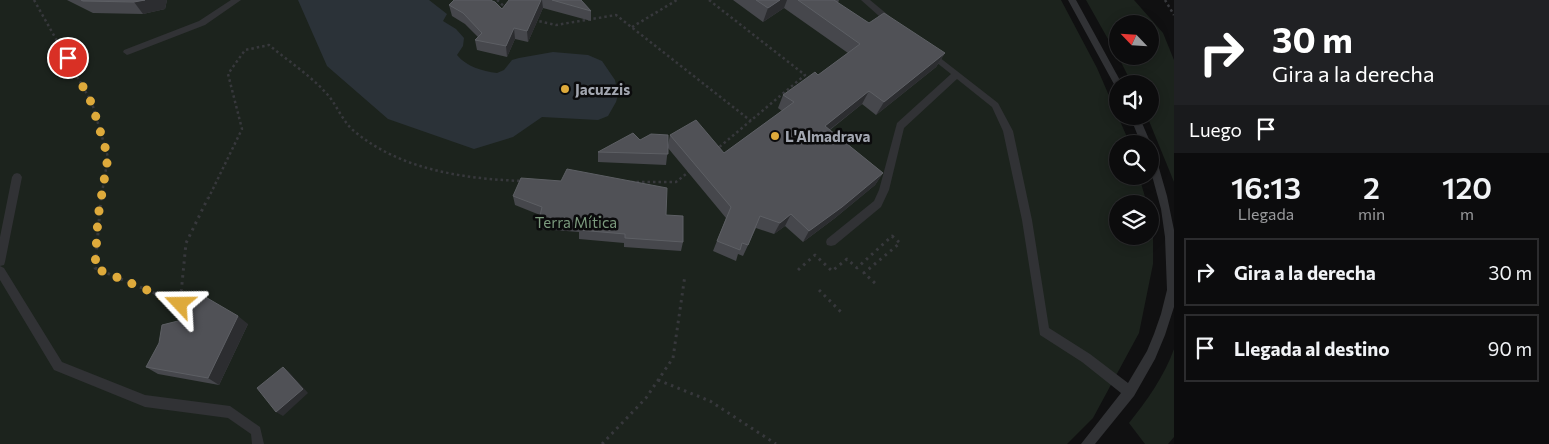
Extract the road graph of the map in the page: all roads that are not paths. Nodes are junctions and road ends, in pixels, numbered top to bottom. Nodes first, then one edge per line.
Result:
1 (237, 0) edge
2 (865, 0) edge
3 (1072, 0) edge
4 (899, 29) edge
5 (920, 46) edge
6 (128, 52) dead end
7 (957, 74) junction
8 (1113, 75) edge
9 (17, 177) dead end
10 (1159, 180) edge
11 (831, 242) dead end
12 (0, 262) edge
13 (0, 271) edge
14 (1130, 392) junction
15 (258, 444) edge
16 (1087, 444) edge

1 - 6 lane
2 - 4 lane
3 - 8 lane
5 - 7 lane
7 - 11 lane
7 - 14 lane
9 - 12 lane
10 - 14 lane
13 - 15 lane
14 - 16 lane

